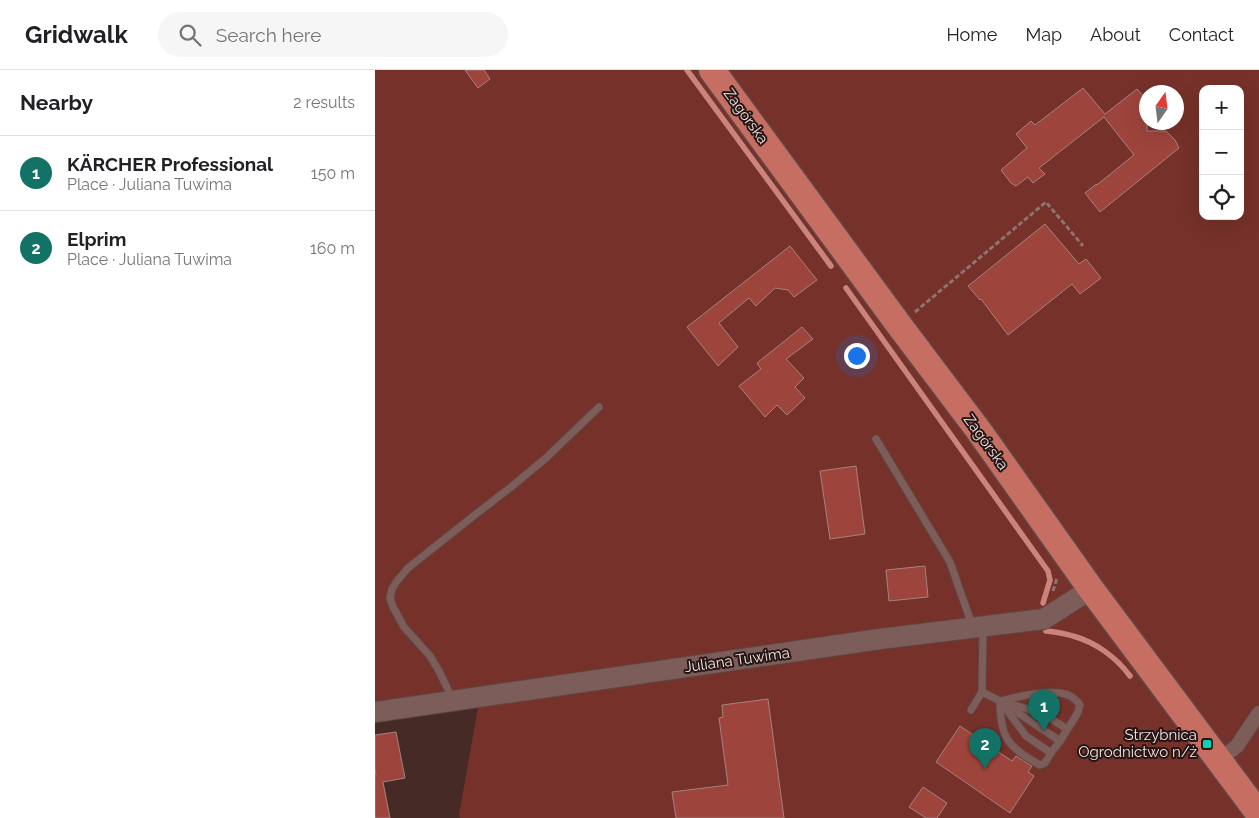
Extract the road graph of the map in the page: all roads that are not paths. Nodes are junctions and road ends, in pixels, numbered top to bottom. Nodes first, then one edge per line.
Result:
1 (712, 70) edge
2 (599, 407) dead end
3 (877, 439) dead end
4 (1091, 589) junction
5 (978, 627) junction
6 (982, 692) junction
7 (453, 701) junction
8 (1000, 701) junction
9 (971, 710) dead end
10 (375, 712) edge
11 (1259, 713) edge
12 (1067, 729) junction
13 (1060, 741) junction
14 (1051, 753) junction
15 (1219, 760) junction
16 (1259, 814) edge

1 - 4 highway, Zagórska
2 - 7 lane
3 - 5 lane
4 - 5 street, Juliana Tuwima
4 - 15 highway, Zagórska
5 - 6 lane
5 - 7 street, Juliana Tuwima
6 - 8 lane
6 - 9 lane
7 - 10 street, Juliana Tuwima
8 - 12 lane
8 - 12 lane
8 - 13 lane
8 - 14 lane
8 - 14 lane
11 - 15 street
12 - 13 lane
13 - 14 lane
15 - 16 highway, Zagórska

